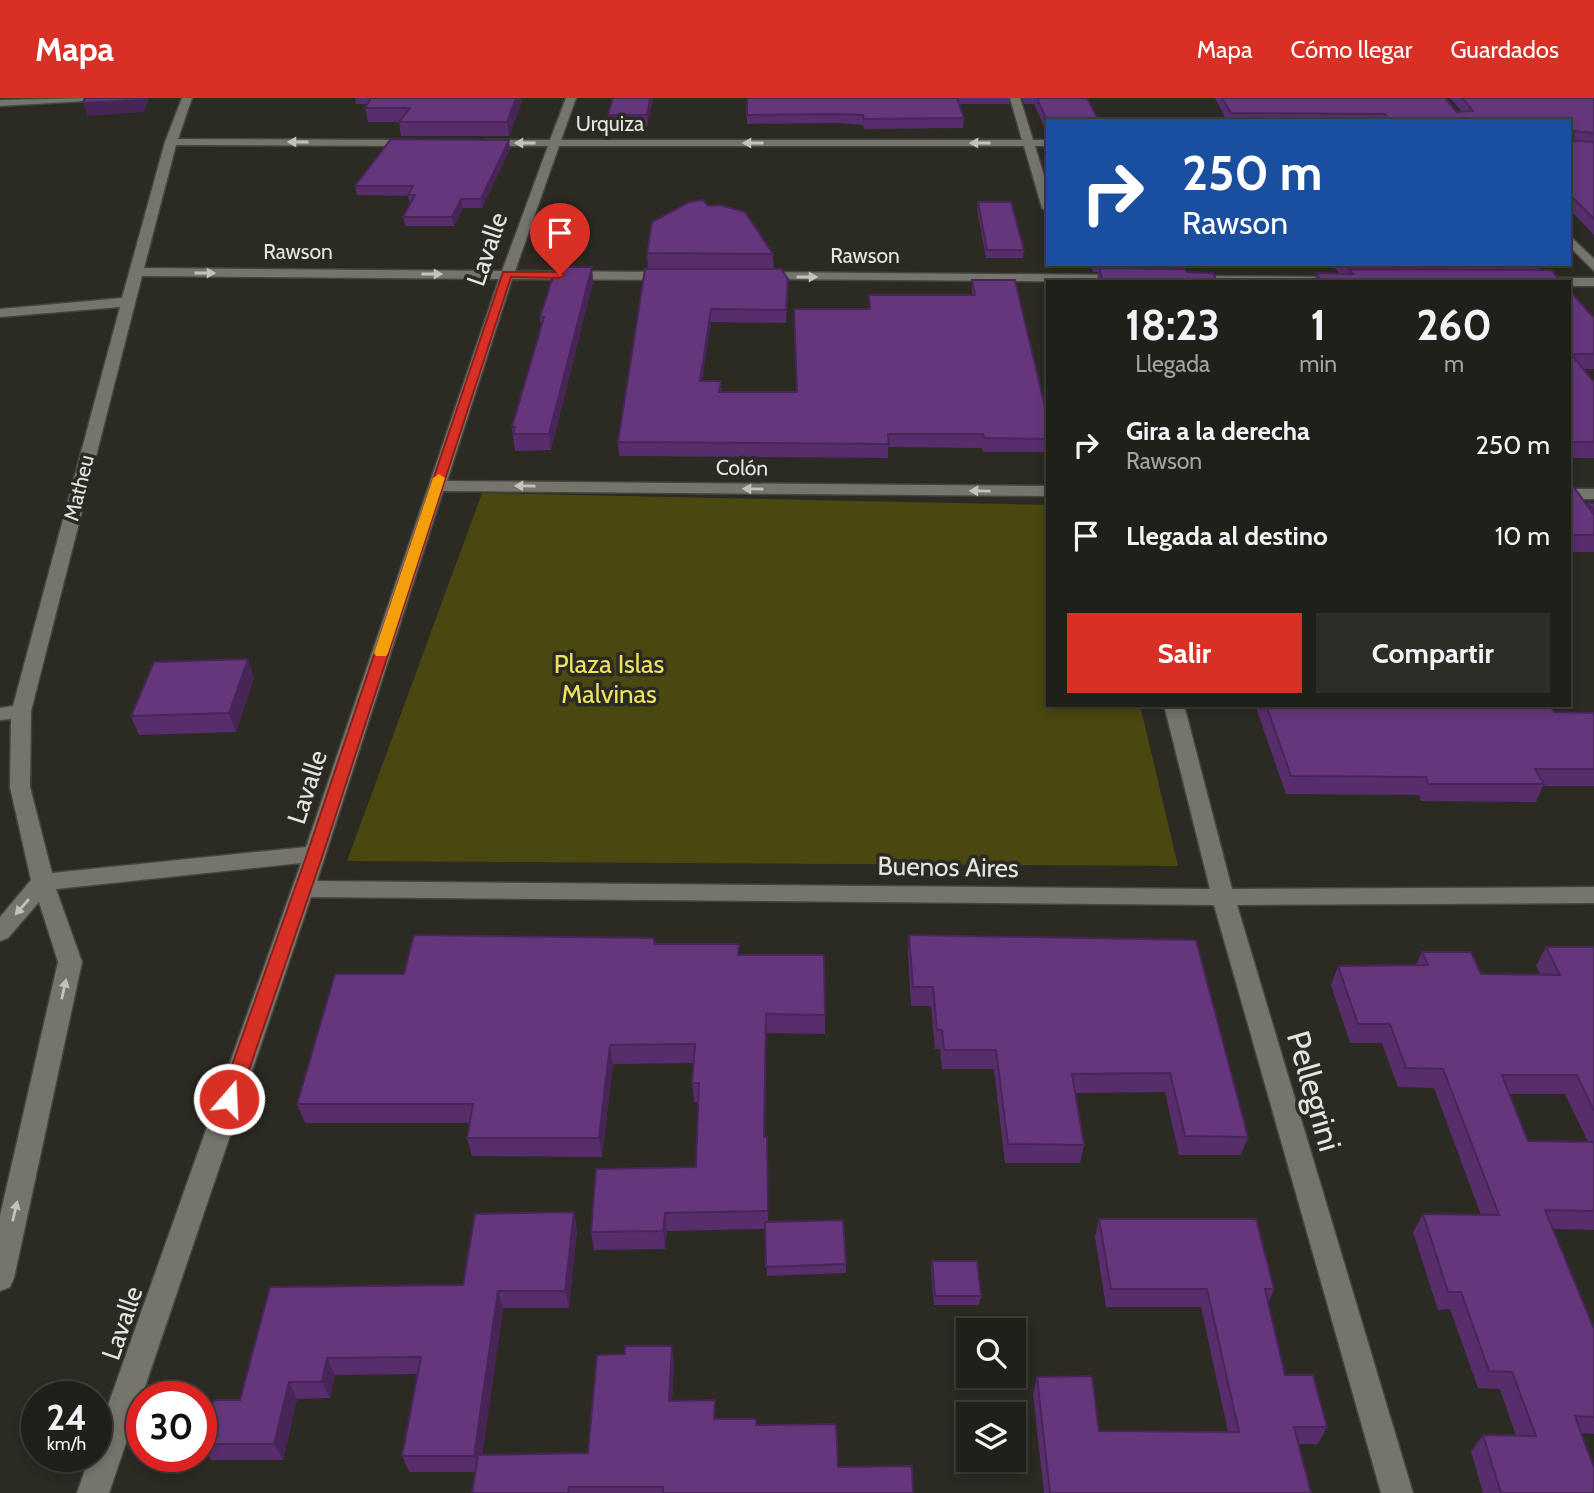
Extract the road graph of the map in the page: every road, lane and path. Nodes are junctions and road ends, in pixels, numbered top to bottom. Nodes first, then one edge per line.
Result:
1 (86, 98) edge
2 (187, 98) edge
3 (571, 98) edge
4 (1014, 98) edge
5 (0, 103) edge
6 (171, 142) junction
7 (431, 143) edge
8 (472, 143) edge
9 (554, 143) junction
10 (1031, 143) junction
11 (1046, 143) edge
12 (1046, 200) edge
13 (1571, 241) edge
14 (1594, 267) edge
15 (136, 272) junction
16 (507, 274) junction
17 (685, 276) edge
18 (739, 276) edge
19 (1137, 279) edge
20 (1068, 280) edge
21 (1571, 282) edge
22 (1594, 282) edge
23 (128, 302) junction
24 (0, 313) edge
25 (436, 486) junction
26 (1046, 491) edge
27 (1571, 494) edge
28 (1594, 494) edge
29 (1175, 707) edge
30 (21, 711) junction
31 (0, 714) edge
32 (315, 854) junction
33 (43, 882) junction
34 (302, 889) junction
35 (1594, 895) edge
36 (1223, 897) junction
37 (0, 932) edge
38 (0, 1278) edge
39 (93, 1493) edge
40 (1396, 1493) edge

1 - 5 street
2 - 6 street, Matheu
3 - 9 street, Lavalle
4 - 10 street
7 -> 6 street
6 - 15 street, Matheu
9 -> 8 street, Urquiza
10 -> 9 street, Urquiza
9 - 16 street, Lavalle
10 - 11 street, Urquiza
10 - 12 street
13 - 14 street
15 -> 16 street, Rawson
15 - 23 street, Matheu
16 - 17 street, Rawson
16 - 25 street, Lavalle
18 -> 20 street, Rawson
19 - 20 street, Rawson
21 - 22 street
23 - 24 street
23 - 30 street, Matheu
26 -> 25 street, Colón
25 - 32 street, Lavalle
27 - 28 street
29 - 36 street, Pellegrini
30 - 31 street
30 - 33 street, Matheu
32 - 33 street
32 - 34 street, Lavalle
33 -> 37 street
38 -> 33 street, Matheu
34 - 36 street, Buenos Aires
34 - 39 street, Lavalle
35 - 36 street, Buenos Aires
36 - 40 street, Pellegrini

